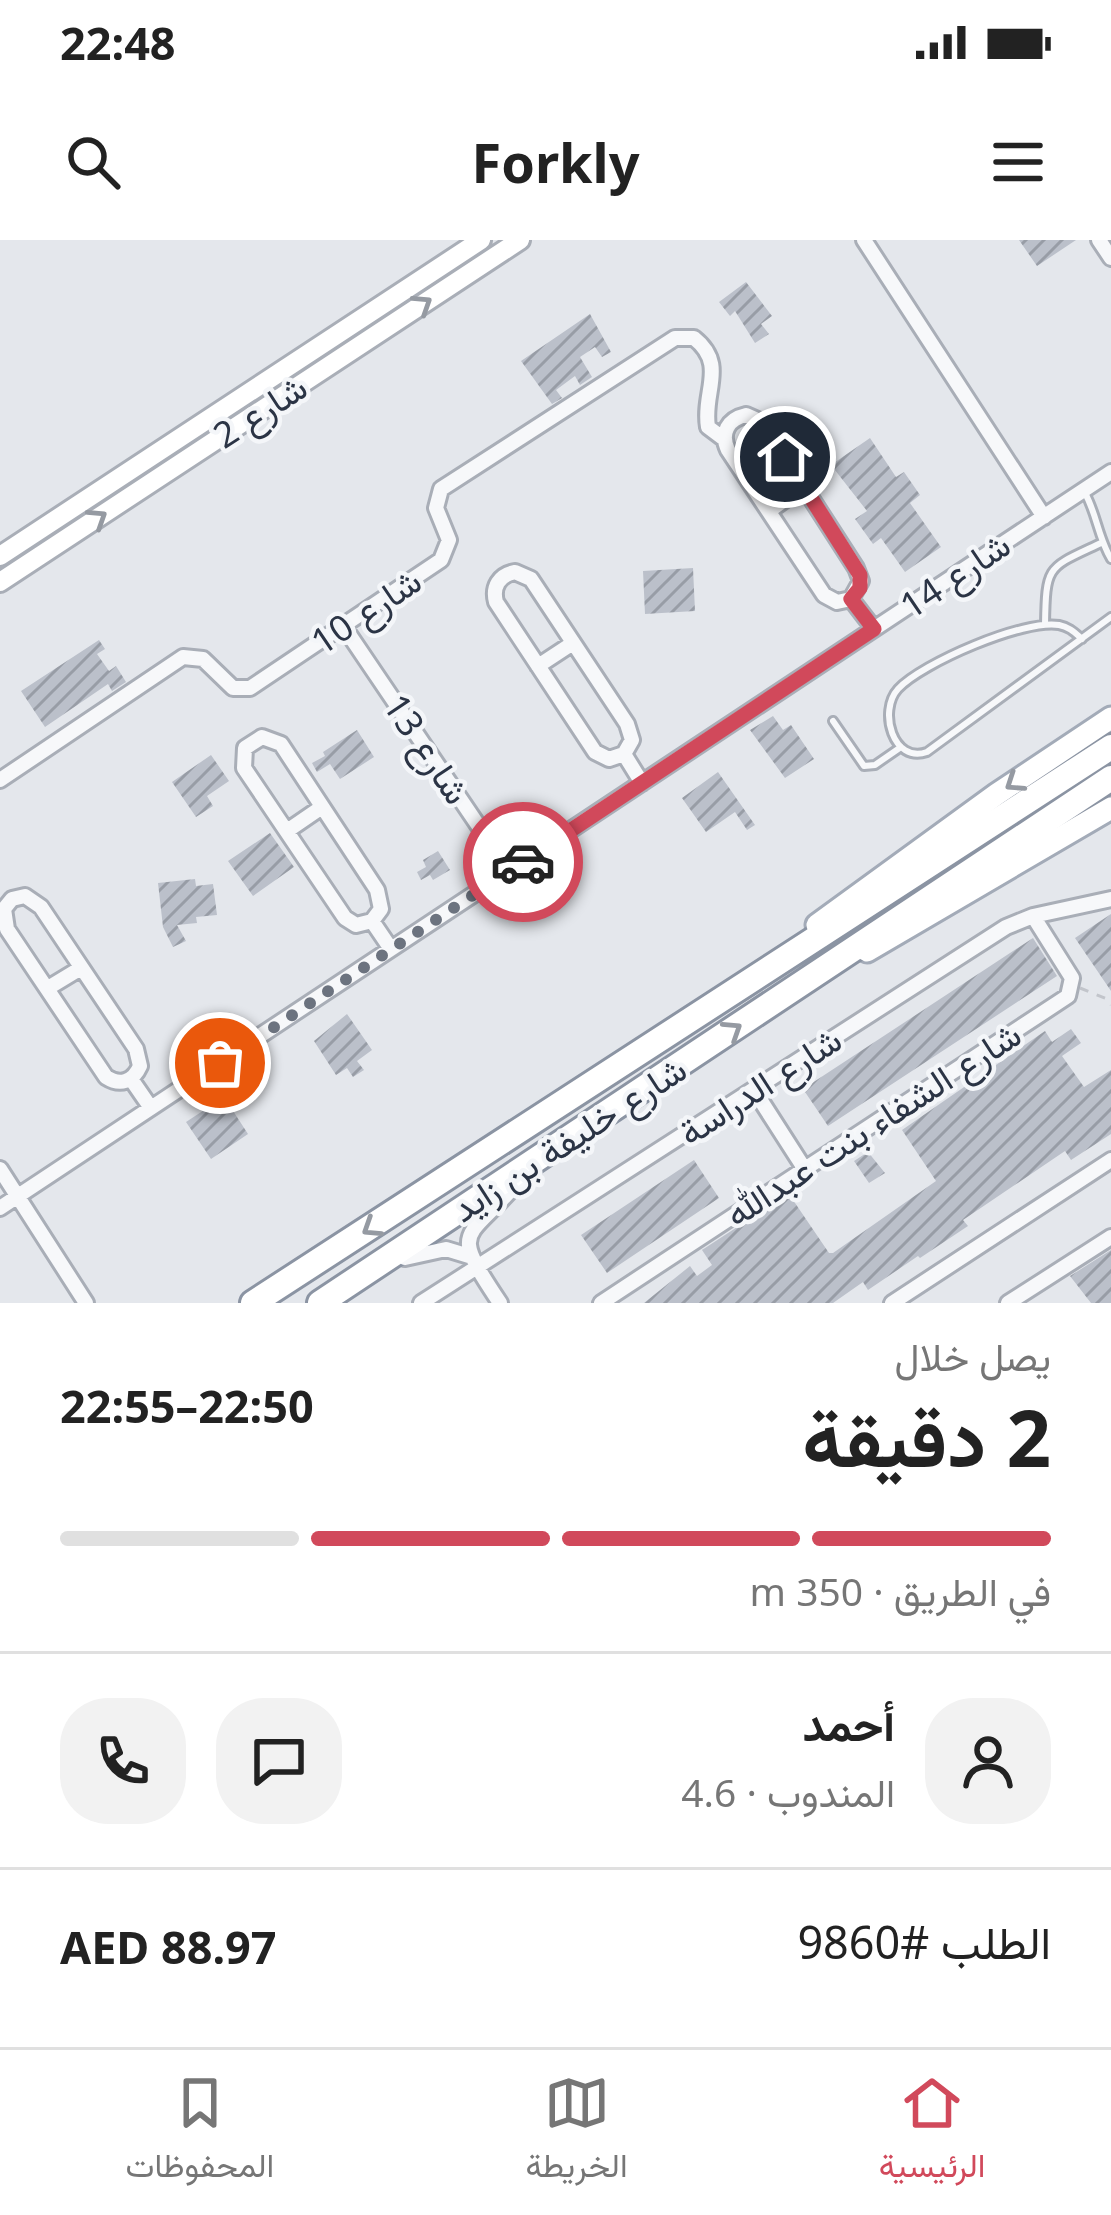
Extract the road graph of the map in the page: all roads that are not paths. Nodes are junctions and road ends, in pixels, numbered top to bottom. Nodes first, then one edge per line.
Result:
1 (481, 240) edge
2 (520, 240) edge
3 (864, 240) edge
4 (1099, 240) edge
5 (1111, 258) edge
6 (724, 439) junction
7 (1111, 472) edge
8 (804, 486) junction
9 (1084, 490) junction
10 (769, 511) junction
11 (1044, 517) junction
12 (1098, 517) junction
13 (1107, 522) dead end
14 (1101, 543) junction
15 (0, 556) edge
16 (1111, 559) edge
17 (0, 583) edge
18 (851, 599) junction
19 (1111, 617) edge
20 (1045, 624) junction
21 (344, 627) junction
22 (874, 629) junction
23 (1082, 639) junction
24 (573, 643) junction
25 (538, 666) junction
26 (1111, 718) edge
27 (832, 722) dead end
28 (901, 747) junction
29 (1111, 747) edge
30 (624, 754) junction
31 (1111, 778) edge
32 (0, 780) edge
33 (642, 783) junction
34 (322, 807) junction
35 (1111, 808) edge
36 (287, 830) junction
37 (509, 871) junction
38 (1111, 899) edge
39 (1033, 916) junction
40 (372, 921) junction
41 (391, 949) junction
42 (81, 968) junction
43 (818, 975) junction
44 (750, 982) junction
45 (48, 988) junction
46 (131, 1079) junction
47 (754, 1090) junction
48 (151, 1108) junction
49 (1111, 1160) edge
50 (0, 1168) edge
51 (805, 1168) junction
52 (524, 1169) junction
53 (18, 1196) junction
54 (0, 1208) edge
55 (1111, 1237) edge
56 (473, 1262) junction
57 (366, 1273) junction
58 (86, 1303) edge
59 (253, 1303) edge
60 (320, 1303) edge
61 (421, 1303) edge
62 (500, 1303) edge
63 (602, 1303) edge
64 (892, 1303) edge
65 (1008, 1303) edge

1 - 15 street, شارع 2
17 -> 2 street, شارع 2
3 - 11 street
4 - 5 street
6 - 8 street
6 - 10 street
6 - 21 street, شارع 10
7 - 9 street, شارع 14
8 - 10 street
8 - 18 street
9 - 11 street, شارع 14
9 - 12 lane
10 - 18 street
11 - 22 street, شارع 14
12 - 13 lane
12 - 14 lane
14 - 16 lane
14 - 20 lane
18 - 22 street
19 - 23 lane
20 - 23 lane
20 - 28 lane
21 - 32 street, شارع 10
21 - 37 street, شارع 13
22 - 33 street, شارع 14
23 - 28 lane
24 - 25 street
24 - 25 street
24 - 30 street
25 - 30 street
26 -> 44 main road, شارع خليفة بن زايد
27 - 28 lane
29 - 44 highway, شارع خليفة بن زايد
30 - 33 street
31 - 43 highway, شارع خليفة بن زايد
33 - 37 street, شارع 14
34 - 36 street
34 - 36 street
34 - 40 street
35 - 43 main road, شارع خليفة بن زايد
36 - 40 street
37 - 41 street, شارع 14
38 - 39 street, شارع الدراسة
39 - 47 street, شارع الدراسة
39 - 51 street, شارع الشفاء بنت عبدالله
40 - 41 street
41 - 48 street, شارع 14
42 - 45 street
42 - 45 street
42 - 46 street
52 -> 43 highway, شارع خليفة بن زايد
44 -> 59 highway, شارع خليفة بن زايد
45 - 46 street
46 - 48 street
47 - 51 street
47 - 56 street, شارع الدراسة
48 - 53 street, شارع 14
49 - 64 street
50 - 53 street
51 - 63 street, شارع الشفاء بنت عبدالله
52 - 56 street
52 - 57 highway, شارع خليفة بن زايد
53 - 54 street, شارع 14
53 - 58 street
55 - 65 street
56 - 57 street
56 - 61 street, شارع الدراسة
56 - 62 street
57 - 60 highway, شارع خليفة بن زايد

